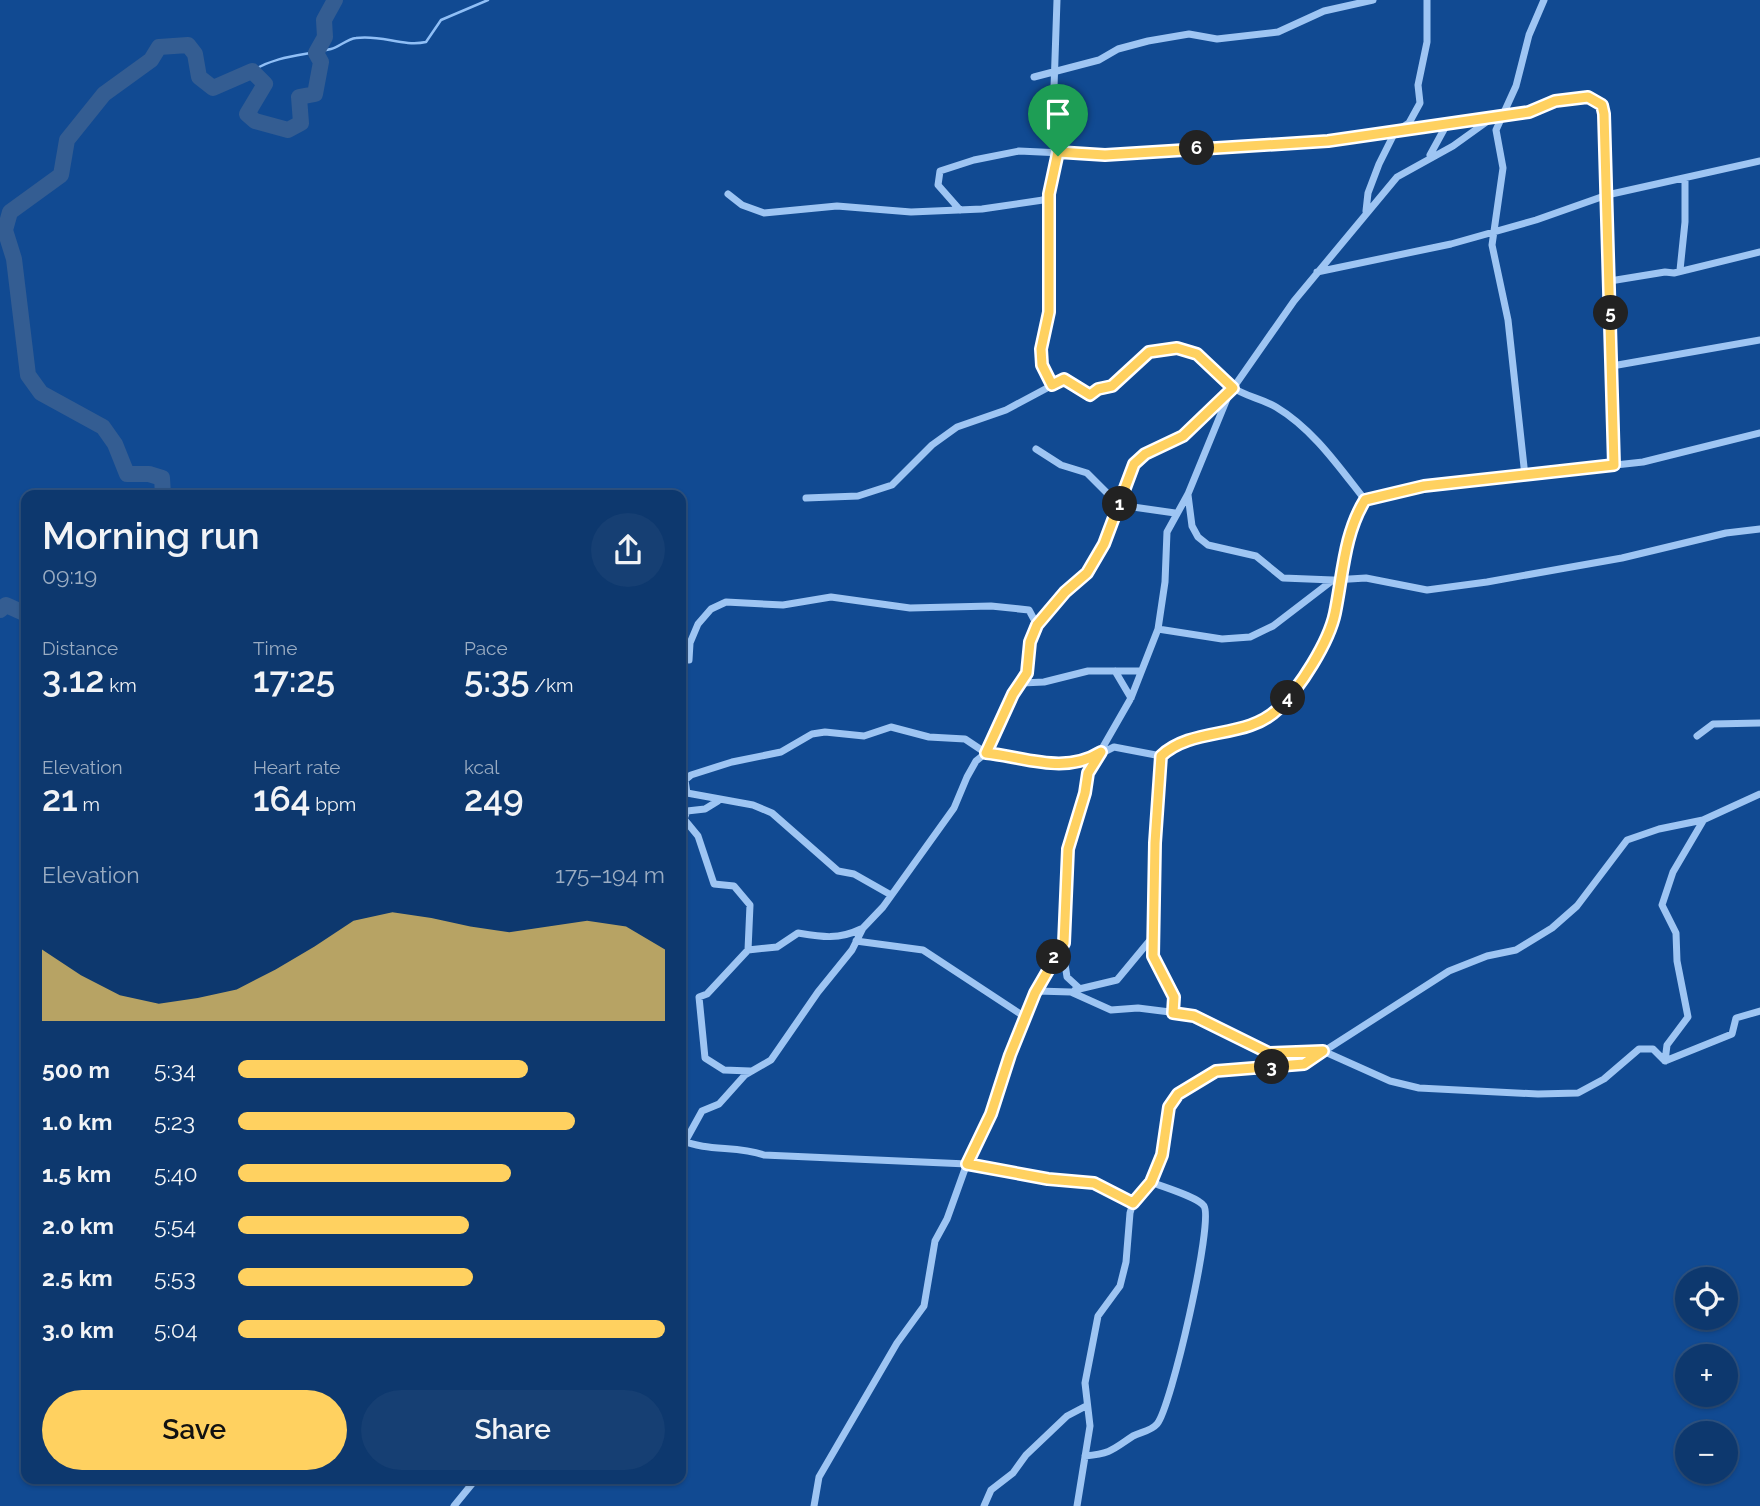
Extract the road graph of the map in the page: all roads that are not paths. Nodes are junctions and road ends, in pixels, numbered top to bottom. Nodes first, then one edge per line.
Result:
1 (1057, 0) edge
2 (1373, 0) edge
3 (1427, 0) edge
4 (1544, 0) edge
5 (1055, 73) junction
6 (1034, 77) dead end
7 (1497, 117) junction
8 (1447, 124) junction
9 (1395, 132) junction
10 (1058, 152) junction
11 (1430, 156) junction
12 (1760, 161) edge
13 (1685, 178) junction
14 (727, 194) dead end
15 (1049, 194) junction
16 (1607, 195) junction
17 (960, 210) junction
18 (1366, 211) junction
19 (1493, 232) junction
20 (1760, 253) edge
21 (1680, 270) junction
22 (1317, 272) junction
23 (1610, 281) junction
24 (1760, 340) edge
25 (1612, 366) junction
26 (1052, 385) junction
27 (1231, 391) junction
28 (1760, 433) edge
29 (1036, 449) dead end
30 (1614, 465) junction
31 (1525, 476) junction
32 (1188, 494) junction
33 (806, 498) dead end
34 (1365, 500) junction
35 (1119, 505) junction
36 (1175, 513) junction
37 (1760, 529) edge
38 (1337, 580) junction
39 (1037, 625) junction
40 (1158, 629) junction
41 (689, 660) dead end
42 (1115, 671) junction
43 (1140, 671) junction
44 (1021, 683) junction
45 (1131, 698) junction
46 (1760, 723) edge
47 (1697, 736) dead end
48 (1101, 752) junction
49 (986, 753) junction
50 (1161, 756) junction
51 (686, 779) edge
52 (686, 786) edge
53 (1760, 794) edge
54 (718, 801) junction
55 (686, 814) edge
56 (1703, 820) junction
57 (686, 821) edge
58 (891, 895) junction
59 (863, 928) junction
60 (1152, 938) junction
61 (856, 941) junction
62 (1064, 943) junction
63 (748, 950) junction
64 (1075, 990) junction
65 (1037, 991) junction
66 (1760, 1011) edge
67 (1173, 1013) junction
68 (1025, 1017) junction
69 (1323, 1051) junction
70 (1665, 1062) junction
71 (751, 1071) junction
72 (686, 1135) edge
73 (686, 1142) edge
74 (967, 1164) junction
75 (1151, 1182) junction
76 (1133, 1203) junction
77 (1086, 1406) junction
78 (1085, 1456) junction
79 (472, 1484) edge
80 (454, 1506) edge
81 (814, 1506) edge
82 (984, 1506) edge
83 (1077, 1506) edge

1 - 5 street
2 - 5 street
3 - 9 street
4 - 7 street
5 - 6 street
5 - 10 street
7 - 8 street
7 - 11 street
7 - 16 street
7 - 19 street
8 - 9 street
8 - 11 street
9 - 10 street
9 - 18 street
10 - 15 street
10 - 17 street
11 - 18 street
12 - 13 street
13 - 16 street
13 - 21 street
14 - 17 street
15 - 17 street
15 - 26 street
16 - 19 street
16 - 23 street
18 - 22 street
19 - 22 street
19 - 31 street
20 - 21 street
21 - 23 street
22 - 27 street
23 - 25 street
24 - 25 street
25 - 30 street
26 - 27 street
26 - 33 street
27 - 32 street
27 - 34 street
27 - 35 street
28 - 30 street
29 - 35 street
30 - 31 street
31 - 34 street
32 - 36 street
32 - 38 street
34 - 38 street
35 - 36 street
35 - 39 street
36 - 40 street
37 - 38 street
38 - 40 street
38 - 50 street
39 - 41 street
39 - 44 street
40 - 43 street
42 - 43 street
42 - 44 street
42 - 45 street
43 - 45 street
44 - 49 street
45 - 48 street
46 - 47 street
48 - 49 street
48 - 50 street
48 - 62 street
49 - 51 street
49 - 58 street
50 - 60 street
52 - 54 street
53 - 56 street
54 - 55 street
54 - 58 street
56 - 69 street
56 - 70 street
57 - 63 street
58 - 59 street
59 - 61 street
59 - 63 street
60 - 64 street
60 - 67 street
61 - 68 street
61 - 71 street
62 - 64 street
62 - 65 street
63 - 71 street
64 - 65 street
64 - 67 street
65 - 68 street
66 - 70 street
67 - 69 street
68 - 74 street
69 - 70 street
69 - 75 street
71 - 72 street
73 - 74 street
74 - 76 street
74 - 81 street
75 - 76 street
75 - 78 street
76 - 77 street
77 - 78 street
77 - 82 street
78 - 83 street
79 - 80 street

